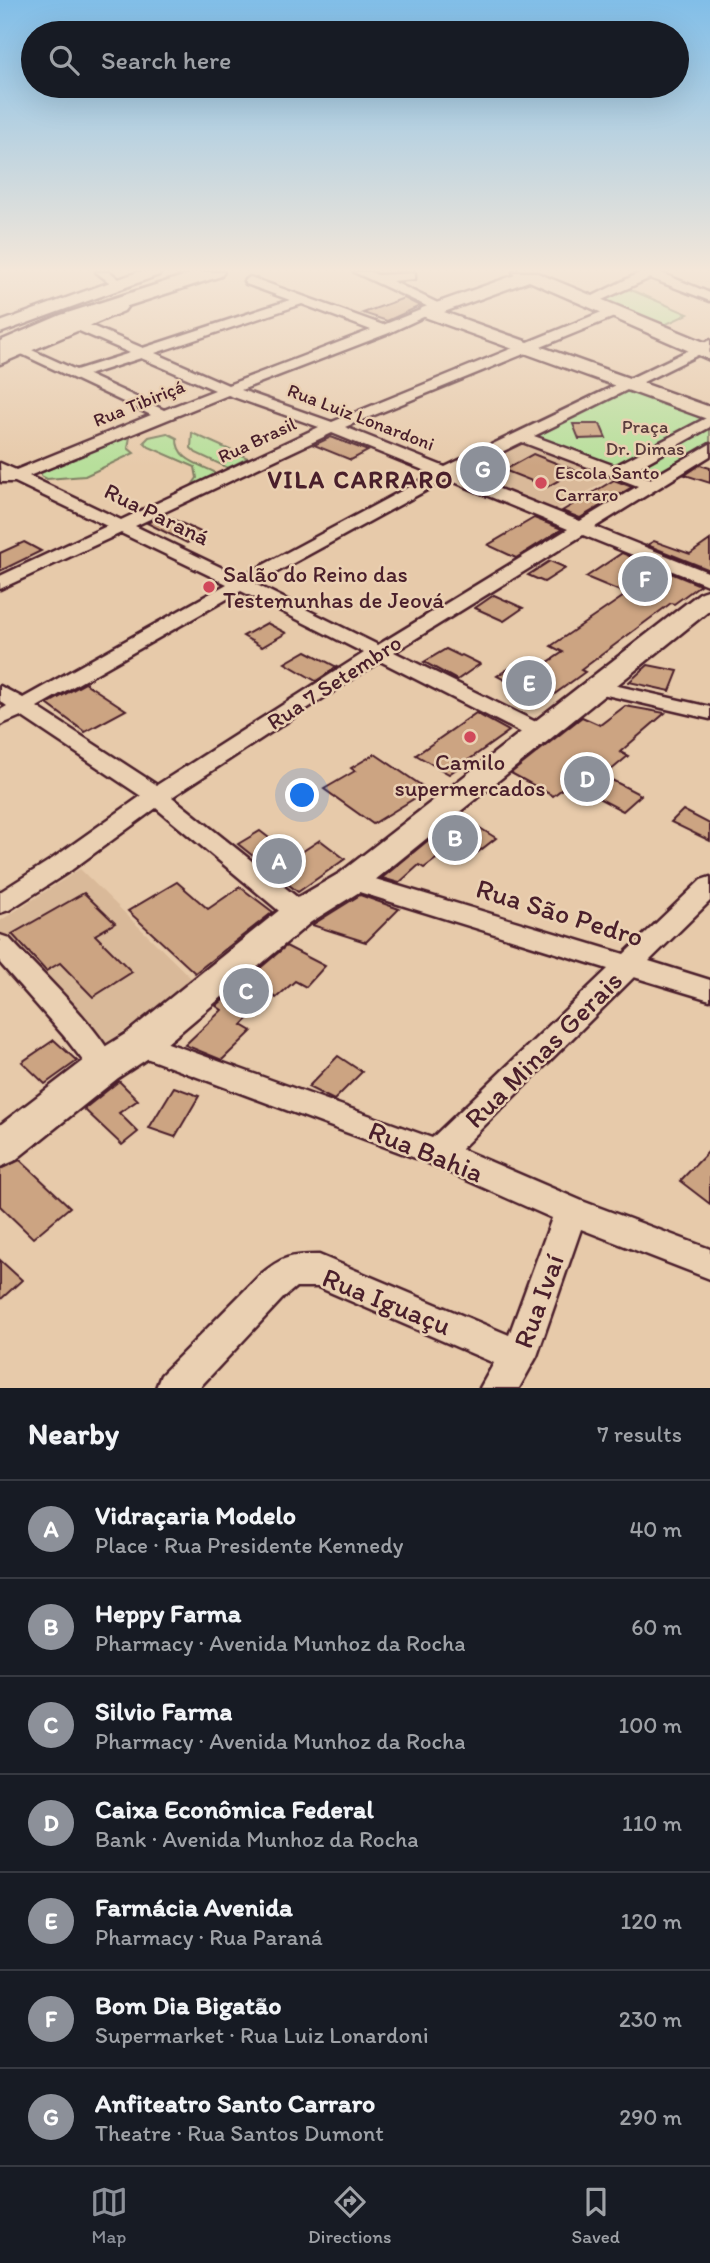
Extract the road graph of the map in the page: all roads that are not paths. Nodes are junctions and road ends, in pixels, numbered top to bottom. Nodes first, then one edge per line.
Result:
1 (33, 337) edge
2 (41, 337) edge
3 (106, 337) edge
4 (193, 337) edge
5 (367, 337) edge
6 (497, 337) edge
7 (551, 337) edge
8 (677, 337) edge
9 (523, 348) junction
10 (9, 349) edge
11 (708, 349) edge
12 (145, 353) junction
13 (0, 358) edge
14 (75, 375) junction
15 (626, 385) junction
16 (230, 390) junction
17 (710, 414) edge
18 (164, 415) junction
19 (710, 421) edge
20 (332, 428) junction
21 (520, 436) junction
22 (710, 449) edge
23 (617, 472) junction
24 (446, 473) junction
25 (5, 475) edge
26 (650, 485) junction
27 (122, 526) junction
28 (580, 528) junction
29 (0, 583) edge
30 (241, 584) junction
31 (708, 595) edge
32 (380, 652) junction
33 (596, 687) junction
34 (0, 692) edge
35 (24, 705) junction
36 (710, 713) edge
37 (0, 719) edge
38 (538, 732) junction
39 (157, 796) junction
40 (352, 881) junction
41 (710, 886) edge
42 (0, 904) edge
43 (299, 913) junction
44 (0, 945) edge
45 (627, 965) junction
46 (710, 990) edge
47 (140, 1044) junction
48 (104, 1067) junction
49 (0, 1149) edge
50 (437, 1153) junction
51 (570, 1211) junction
52 (710, 1264) edge
53 (519, 1356) junction
54 (174, 1388) edge
55 (498, 1388) edge

1 - 10 highway
2 - 10 main road
3 - 12 street, Rua Luiz Lonardoni
4 - 12 street
5 - 16 street, Rua Tibiriçá
6 - 9 main road
7 - 9 street, Rua Brasil
8 - 11 main road
9 - 15 main road
9 - 20 street, Rua Brasil
10 - 13 main road
10 - 14 street
11 - 15 street
12 - 14 street
12 - 16 street, Rua Luiz Lonardoni
14 - 18 street
15 - 17 main road
15 - 21 street
16 - 18 street, Rua Tibiriçá
16 - 20 street, Rua Luiz Lonardoni
18 - 25 street, Rua Tibiriçá
19 - 23 street
20 - 24 street, Rua Luiz Lonardoni
20 - 27 street, Rua Brasil
21 - 23 street
21 - 24 street
22 - 26 street, Rua 7 Setembro
23 - 26 street
24 - 28 street, Rua Luiz Lonardoni
24 - 30 street
25 - 27 street, Rua Paraná
26 - 28 street, Rua 7 Setembro
27 - 29 street, Rua Brasil
27 - 30 street, Rua Paraná
28 - 31 street, Rua Luiz Lonardoni
28 - 32 street, Rua 7 Setembro
30 - 32 street, Rua Paraná
30 - 35 street
31 - 33 main road
32 - 38 street, Rua Paraná
32 - 39 street, Rua 7 Setembro
33 - 36 street
33 - 38 main road
34 - 35 street
35 - 37 street
35 - 39 street
38 - 40 main road
39 - 42 street, Rua 7 Setembro
39 - 43 street
40 - 43 main road
40 - 45 street, Rua São Pedro
41 - 45 street, Rua Minas Gerais
43 - 47 main road
44 - 48 street
45 - 46 street, Rua São Pedro
45 - 50 street, Rua Minas Gerais
47 - 48 main road
47 - 50 street, Rua Bahia
48 - 49 main road
50 - 51 street, Rua Bahia
51 - 52 street, Rua Bahia
51 - 53 street, Rua Ivaí
53 - 54 street, Rua Iguaçu
53 - 55 street, Rua Ivaí

